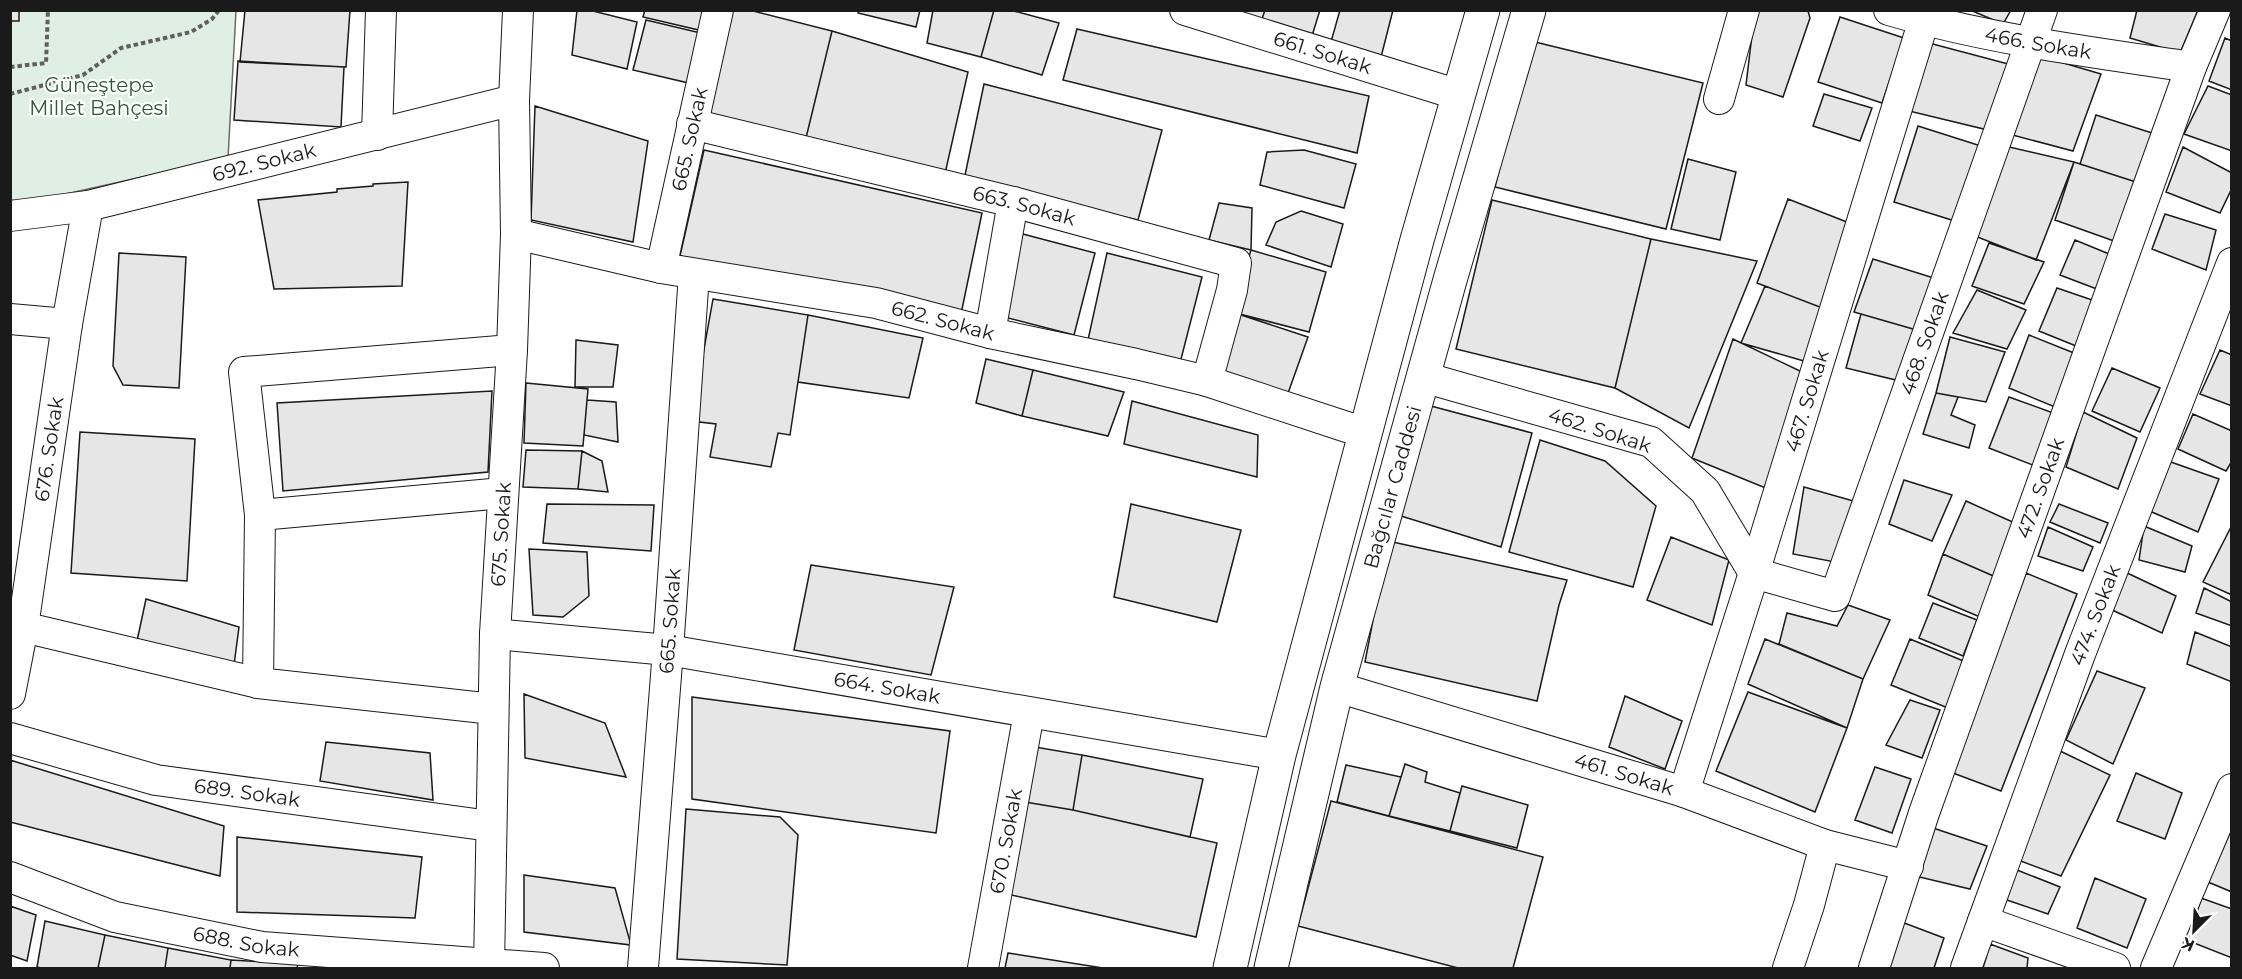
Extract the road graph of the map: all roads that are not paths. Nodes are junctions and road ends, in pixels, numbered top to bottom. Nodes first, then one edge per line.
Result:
1 (381, 10) edge
2 (518, 10) edge
3 (718, 10) edge
4 (1185, 10) edge
5 (1483, 10) edge
6 (1529, 10) edge
7 (1744, 10) edge
8 (1888, 10) edge
9 (2042, 10) edge
10 (2215, 10) edge
11 (1925, 16) edge
12 (2030, 43) junction
13 (2191, 67) junction
14 (1459, 95) junction
15 (1719, 99) dead end
16 (514, 100) junction
17 (692, 124) junction
18 (377, 135) junction
19 (1013, 202) junction
20 (88, 206) junction
21 (10, 216) edge
22 (516, 234) junction
23 (2232, 263) edge
24 (661, 268) junction
25 (694, 274) junction
26 (10, 319) edge
27 (67, 324) junction
28 (990, 333) junction
29 (512, 350) junction
30 (1423, 376) junction
31 (1207, 381) junction
32 (1365, 433) junction
33 (503, 493) junction
34 (260, 515) junction
35 (1754, 573) junction
36 (17, 623) edge
37 (495, 634) junction
38 (668, 650) junction
39 (258, 683) junction
40 (1337, 687) junction
41 (10, 694) edge
42 (493, 709) junction
43 (1029, 713) junction
44 (10, 738) edge
45 (1279, 755) junction
46 (2232, 789) edge
47 (1684, 792) junction
48 (490, 826) junction
49 (1825, 845) junction
50 (1908, 866) junction
51 (10, 878) edge
52 (1983, 921) junction
53 (489, 967) edge
54 (544, 969) edge
55 (644, 969) edge
56 (983, 969) edge
57 (1230, 969) edge
58 (1271, 969) edge
59 (1788, 969) edge
60 (1874, 969) edge
61 (1966, 969) edge
62 (2115, 969) edge
63 (2156, 969) edge

1 - 18 street
2 - 16 street, 675. Sokak
3 - 17 street, 665. Sokak
4 - 14 street, 661. Sokak
5 - 14 main road, Bağcılar Caddesi
6 - 30 main road, Bağcılar Caddesi
7 - 15 street
8 - 11 street, 466. Sokak
9 - 12 street, 468. Sokak
10 - 13 street, 472. Sokak
11 - 12 street, 466. Sokak
11 - 35 street, 467. Sokak
12 - 13 street, 466. Sokak
12 - 35 street, 468. Sokak
13 - 50 street, 472. Sokak
14 - 32 main road, Bağcılar Caddesi
16 - 18 street, 692. Sokak
16 - 22 street, 675. Sokak
17 - 19 street, 663. Sokak
17 - 24 street, 665. Sokak
18 - 20 street, 692. Sokak
19 - 28 street
19 - 31 street, 663. Sokak
20 - 21 street, 692. Sokak
20 - 27 street, 676. Sokak
22 - 24 street, 662. Sokak
22 - 29 street, 675. Sokak
23 - 52 street, 474. Sokak
24 - 25 street, 662. Sokak
25 - 28 street, 662. Sokak
25 - 38 street, 665. Sokak
26 - 27 street
27 - 36 street, 676. Sokak
28 - 31 street, 662. Sokak
29 - 33 street, 675. Sokak
29 - 34 street
30 - 35 street, 462. Sokak
30 - 40 main road, Bağcılar Caddesi
31 - 32 street, 662. Sokak
32 - 45 main road, Bağcılar Caddesi
33 - 34 street
33 - 37 street, 675. Sokak
34 - 39 street
35 - 47 street, 467. Sokak
36 - 39 street
36 - 41 street, 676. Sokak
37 - 38 street, 664. Sokak
37 - 42 street, 675. Sokak
38 - 43 street, 664. Sokak
38 - 55 street, 665. Sokak
39 - 42 street
40 - 47 street, 461. Sokak
40 - 58 main road, Bağcılar Caddesi
42 - 48 street, 675. Sokak
43 - 45 street, 664. Sokak
43 - 56 street, 670. Sokak
44 - 48 street, 689. Sokak
45 - 57 main road, Bağcılar Caddesi
46 - 63 street
47 - 49 street, 461. Sokak
48 - 53 street, 675. Sokak
49 - 50 street, 461. Sokak
49 - 59 street
50 - 60 street, 472. Sokak
51 - 53 street, 688. Sokak
52 - 61 street, 474. Sokak
52 - 62 street
53 - 54 street, 688. Sokak

